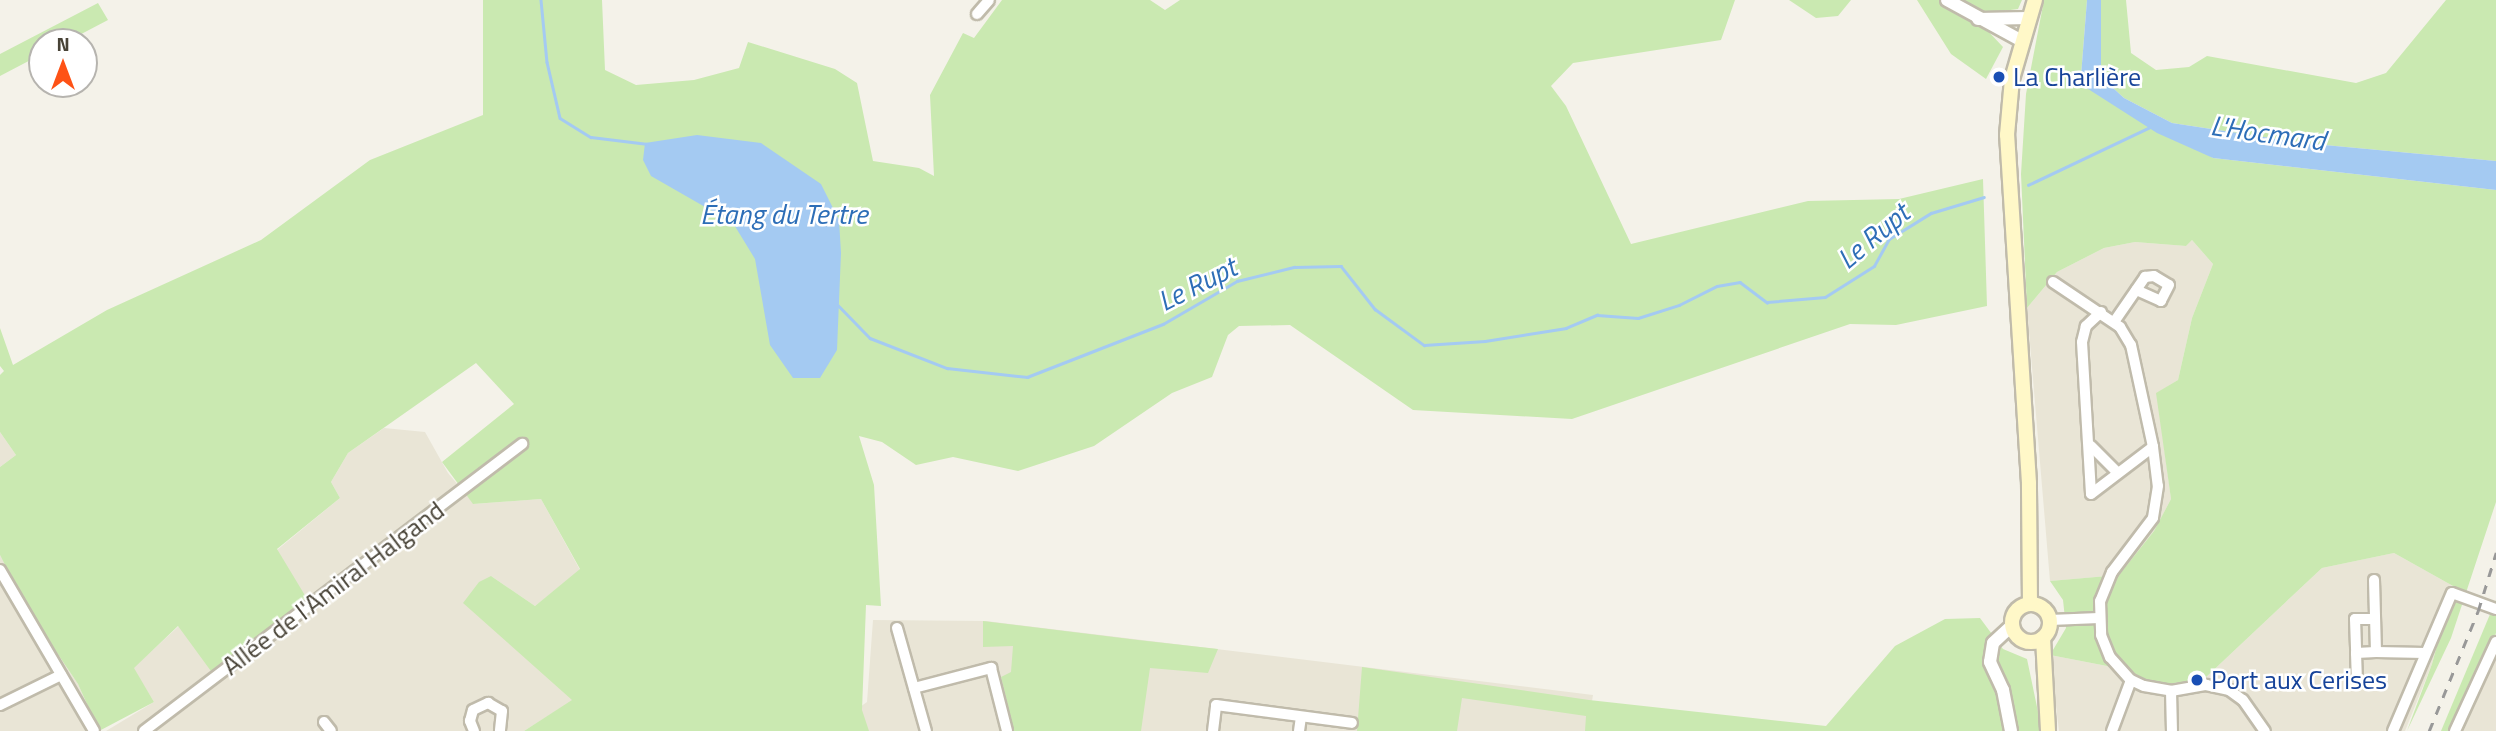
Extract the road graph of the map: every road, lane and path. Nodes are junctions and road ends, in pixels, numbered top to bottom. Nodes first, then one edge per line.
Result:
1 (989, 0) edge
2 (1947, 0) edge
3 (2035, 0) edge
4 (977, 14) dead end
5 (2029, 18) junction
6 (1978, 19) junction
7 (2022, 41) junction
8 (2053, 282) dead end
9 (2136, 290) dead end
10 (2101, 312) junction
11 (2114, 322) junction
12 (522, 444) dead end
13 (2091, 446) junction
14 (2153, 447) junction
15 (2116, 471) junction
16 (0, 570) edge
17 (2374, 580) dead end
18 (2030, 604) junction
19 (2496, 609) edge
20 (2099, 618) junction
21 (2375, 619) junction
22 (2050, 620) junction
23 (2011, 625) junction
24 (897, 628) dead end
25 (2043, 638) junction
26 (2026, 642) junction
27 (2496, 642) edge
28 (2376, 652) junction
29 (2356, 653) junction
30 (2425, 653) junction
31 (61, 674) junction
32 (2131, 680) junction
33 (2357, 680) dead end
34 (915, 688) junction
35 (2171, 691) junction
36 (0, 705) edge
37 (1301, 717) junction
38 (324, 722) dead end
39 (1352, 723) dead end
40 (2048, 729) edge
41 (94, 731) edge
42 (144, 731) edge
43 (331, 731) edge
44 (474, 731) edge
45 (500, 731) edge
46 (926, 731) edge
47 (1007, 731) edge
48 (1213, 731) edge
49 (1299, 731) edge
50 (2011, 731) edge
51 (2112, 731) edge
52 (2172, 731) edge
53 (2265, 731) edge
54 (2393, 731) edge
55 (2455, 731) edge

1 - 4 street
2 - 6 street
3 - 5 main road
5 - 6 street
5 - 7 main road
6 - 7 street
7 - 18 main road
8 - 10 street
9 - 11 street
10 - 11 street
10 - 13 street
11 - 14 street
12 - 42 street, Allée de l'Amiral Halgand
13 - 15 street
13 - 15 street
14 - 15 street
14 - 20 street
16 - 31 street
17 - 21 street
18 - 22 main road
18 - 23 main road
19 - 30 street
20 - 22 street
20 - 32 street
21 - 28 street
21 - 29 street
22 - 25 main road
23 - 26 main road
23 - 50 street
24 - 34 street
25 - 26 main road
25 - 40 main road
26 - 40 main road
27 - 55 street
28 - 29 street
28 - 30 street
29 - 33 street
30 - 54 street
31 - 36 street
31 - 41 street
32 - 35 street
32 - 51 street
34 - 46 street
34 - 47 street
35 - 52 street
35 - 53 street
37 - 39 street
37 - 48 street
37 - 49 street
38 - 43 street
44 - 45 street

